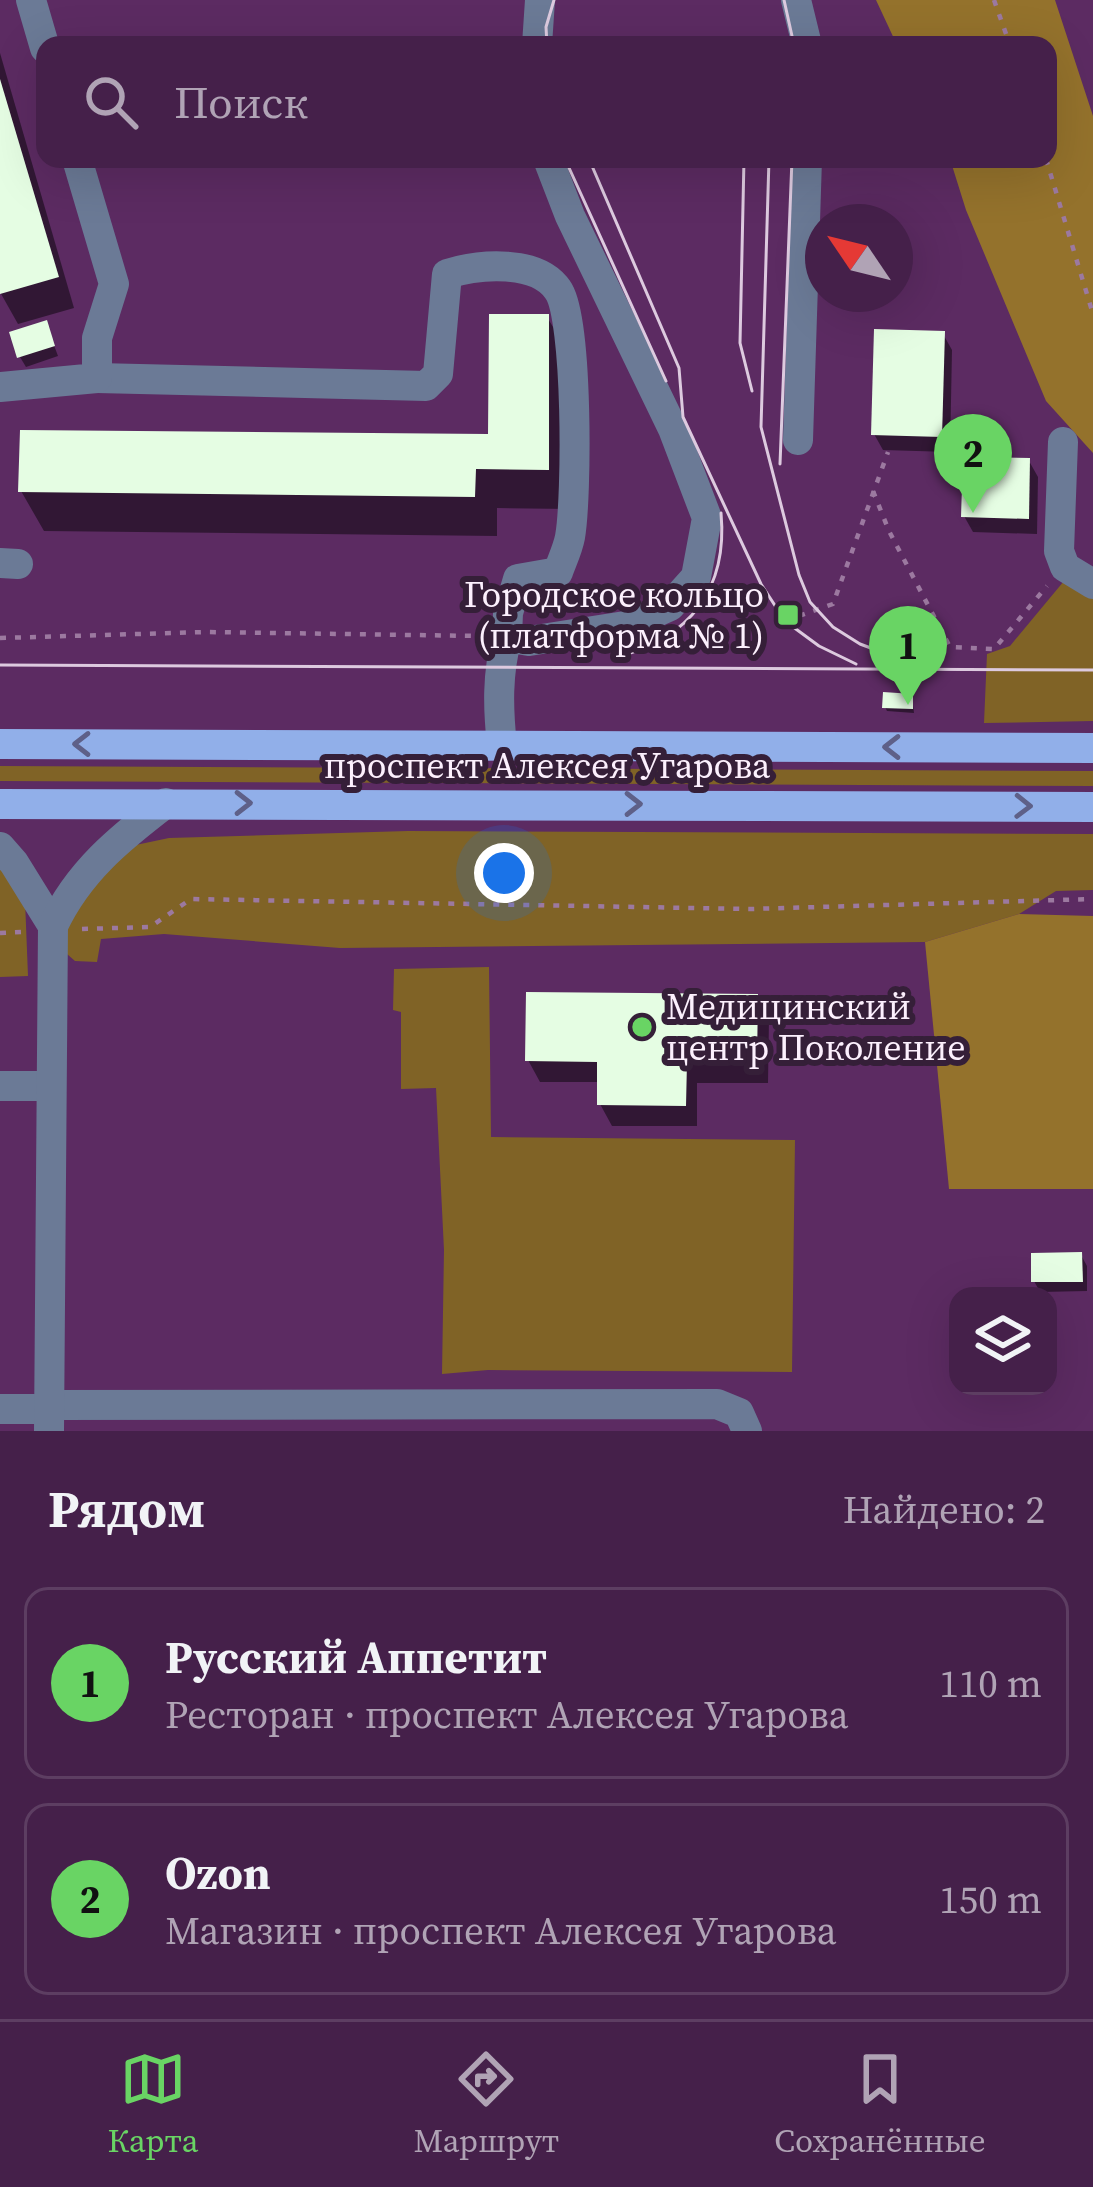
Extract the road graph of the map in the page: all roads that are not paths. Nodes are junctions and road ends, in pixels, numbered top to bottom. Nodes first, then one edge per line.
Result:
1 (31, 0) edge
2 (540, 0) edge
3 (796, 0) edge
4 (42, 36) edge
5 (538, 36) edge
6 (805, 36) edge
7 (80, 168) edge
8 (551, 168) edge
9 (807, 168) edge
10 (97, 378) junction
11 (0, 387) edge
12 (798, 440) dead end
13 (1063, 442) dead end
14 (1093, 584) edge
15 (507, 637) junction
16 (0, 744) edge
17 (502, 746) junction
18 (1093, 748) edge
19 (166, 802) junction
20 (0, 804) edge
21 (1093, 807) edge
22 (0, 847) edge
23 (53, 928) junction
24 (0, 1086) edge
25 (51, 1086) junction
26 (0, 1409) edge
27 (49, 1415) edge
28 (747, 1431) edge

1 - 4 lane
2 - 5 lane
3 - 6 lane
7 - 10 lane
8 - 15 lane
9 - 12 lane
10 - 11 lane
10 - 15 lane
13 - 14 lane
15 - 17 lane
17 -> 16 main road, проспект Алексея Угарова
18 -> 17 main road, проспект Алексея Угарова
19 - 20 main road, проспект Алексея Угарова
19 -> 21 main road, проспект Алексея Угарова
19 - 23 lane
22 - 23 lane
23 - 25 lane
24 - 25 lane
25 - 27 lane
26 - 27 lane
27 - 28 lane

